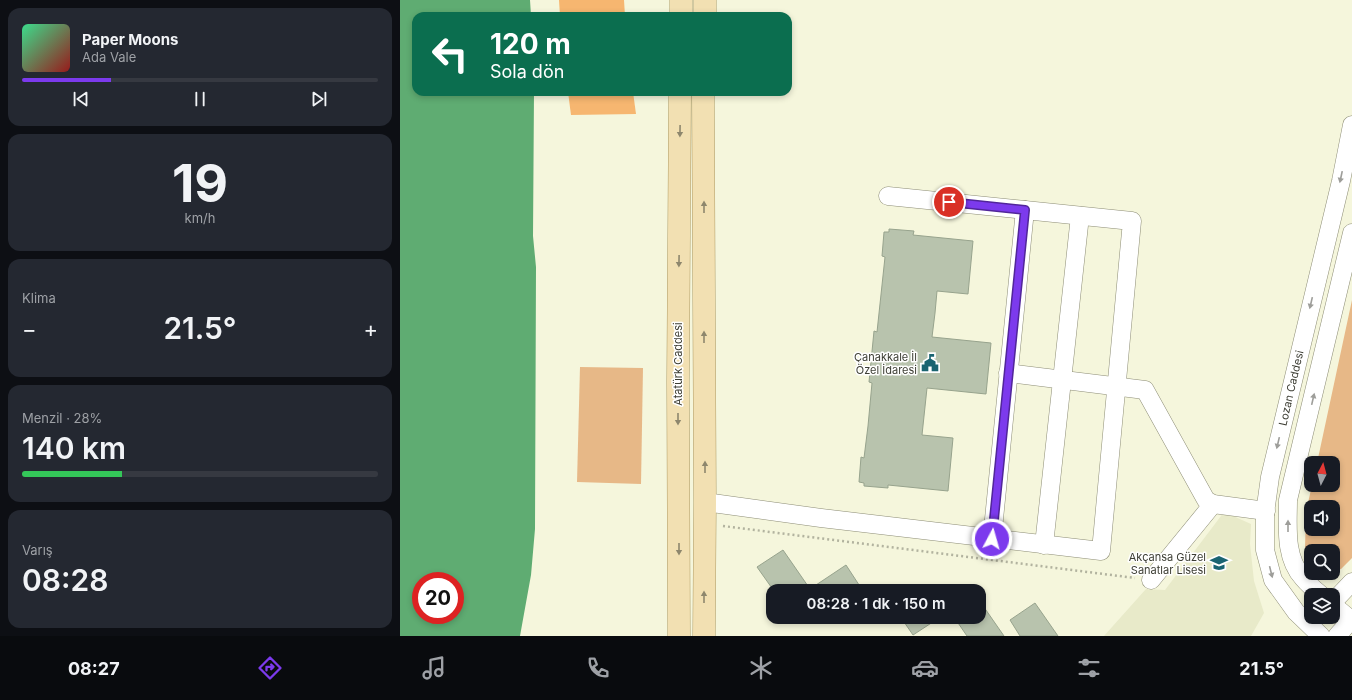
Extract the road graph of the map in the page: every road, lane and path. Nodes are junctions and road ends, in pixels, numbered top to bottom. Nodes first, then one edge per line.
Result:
1 (682, 0) edge
2 (705, 0) edge
3 (681, 12) edge
4 (705, 12) edge
5 (680, 96) edge
6 (703, 96) edge
7 (1352, 125) edge
8 (888, 196) dead end
9 (1025, 210) junction
10 (1080, 216) junction
11 (1352, 232) edge
12 (1008, 373) junction
13 (1062, 380) junction
14 (1117, 387) junction
15 (705, 502) junction
16 (1212, 504) junction
17 (1266, 512) junction
18 (705, 524) junction
19 (992, 539) junction
20 (1044, 545) junction
21 (1151, 580) joint
22 (1352, 582) edge
23 (1314, 588) edge
24 (1340, 595) edge
25 (1340, 611) edge
26 (1351, 620) edge
27 (1311, 628) edge
28 (679, 636) edge
29 (704, 636) edge
30 (1337, 636) edge

1 - 3 main road
2 - 4 main road
5 -> 28 main road, Atatürk Caddesi
15 -> 6 main road
7 -> 17 street, Lozan Caddesi
8 - 9 street
9 - 10 street
9 - 12 street
10 - 13 street
10 - 14 street
23 -> 11 street
12 - 13 street
12 - 19 street
13 - 14 street
13 - 20 street
14 - 16 street
14 - 20 street
15 - 18 main road
15 - 19 street
16 - 17 street
16 - 21 street
17 -> 27 street, Lozan Caddesi
18 - 21 path
29 -> 18 main road
19 - 20 street
22 - 24 street
25 - 26 street
26 - 30 street

